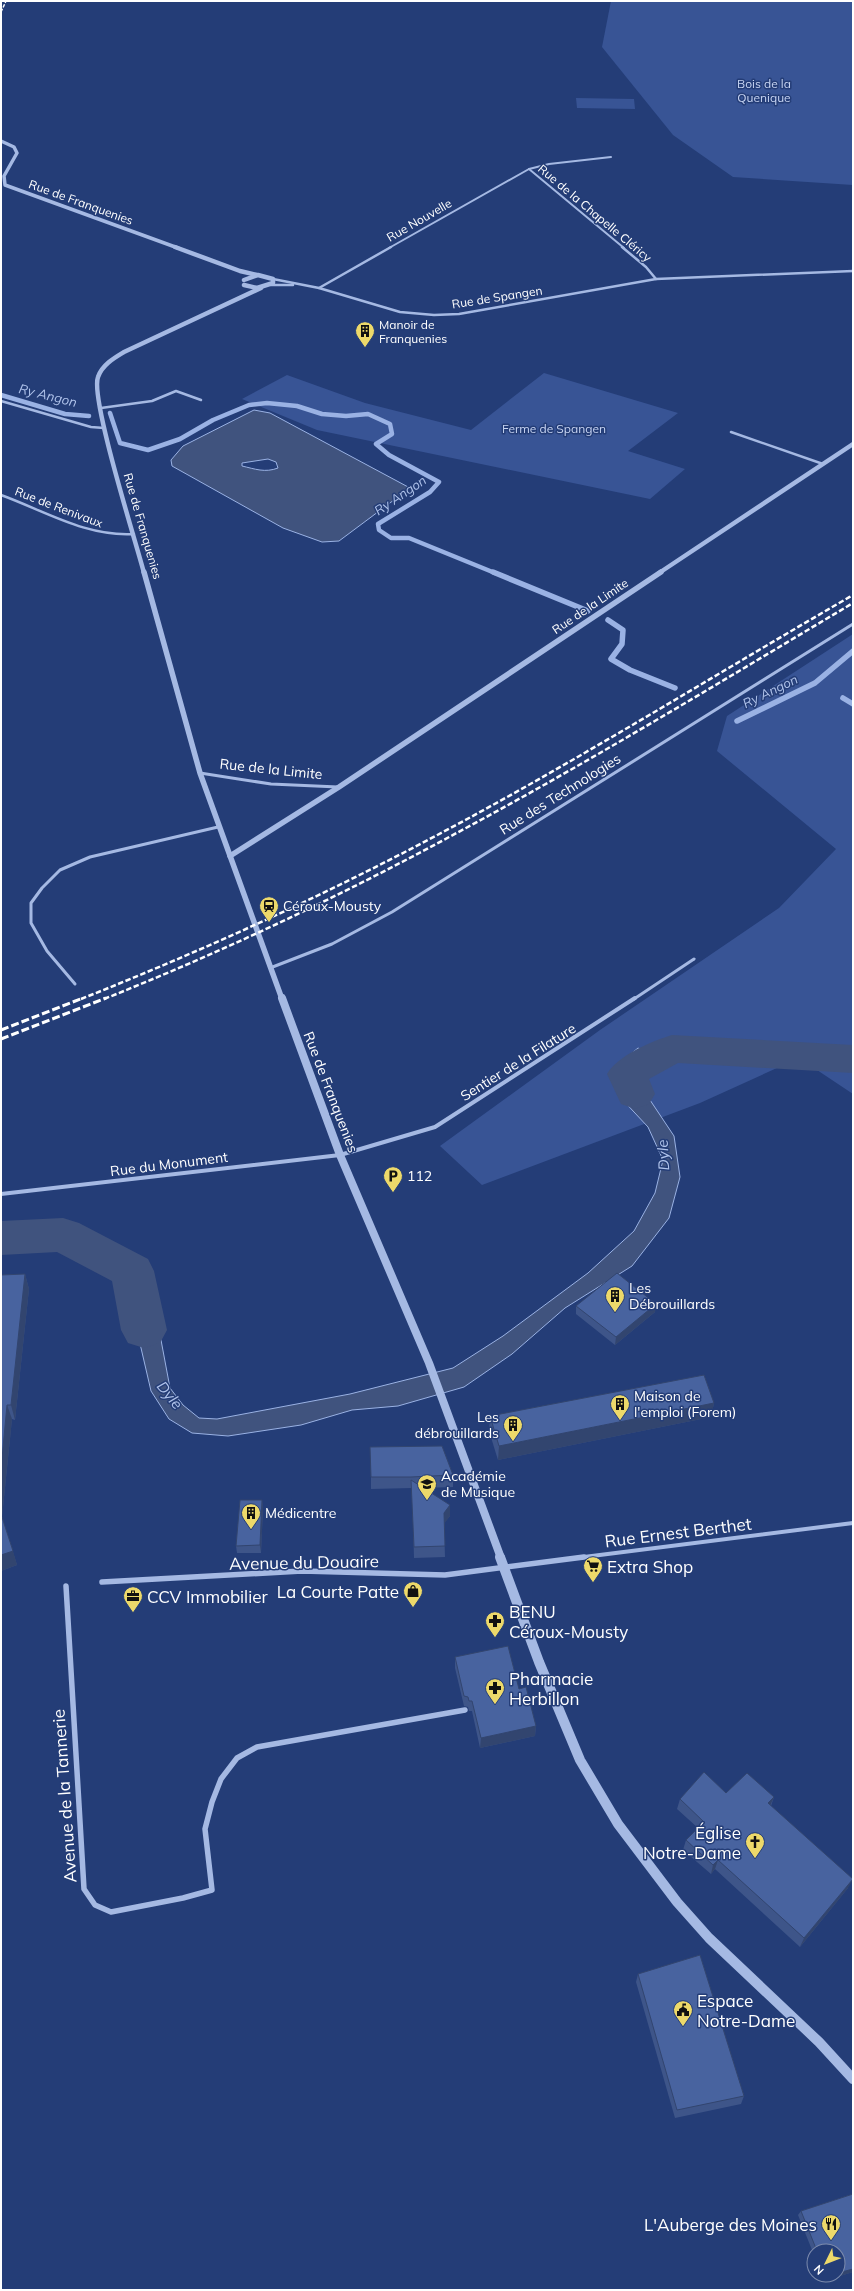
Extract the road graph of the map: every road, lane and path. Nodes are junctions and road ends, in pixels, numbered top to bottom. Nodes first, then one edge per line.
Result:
1 (1, 141) edge
2 (611, 157) dead end
3 (529, 169) junction
4 (3, 185) edge
5 (240, 271) junction
6 (853, 271) edge
7 (257, 275) junction
8 (273, 279) junction
9 (656, 279) junction
10 (244, 280) junction
11 (270, 285) junction
12 (295, 285) junction
13 (261, 288) junction
14 (319, 288) junction
15 (241, 289) junction
16 (227, 302) junction
17 (200, 400) dead end
18 (1, 401) edge
19 (100, 408) junction
20 (104, 428) junction
21 (731, 432) dead end
22 (853, 444) edge
23 (823, 464) junction
24 (1, 495) edge
25 (134, 534) junction
26 (853, 624) edge
27 (200, 773) junction
28 (339, 787) junction
29 (218, 827) junction
30 (230, 856) junction
31 (694, 959) dead end
32 (270, 968) junction
33 (75, 984) dead end
34 (340, 1154) junction
35 (1, 1194) edge
36 (853, 1523) edge
37 (505, 1567) junction
38 (102, 1582) dead end
39 (66, 1586) dead end
40 (465, 1710) edge
41 (853, 2079) edge

1 - 4 street
2 - 3 street, Rue de la Chapelle Cléricy
3 - 9 street, Rue de la Chapelle Cléricy
3 - 14 street, Rue Nouvelle
4 - 5 street, Rue de Franquenies
5 - 7 street, Rue de Franquenies
5 - 10 street
6 - 9 street, Rue de Spangen
7 - 8 street, Rue de Franquenies
7 - 10 street
8 - 11 street
8 - 12 street, Rue de Spangen
9 - 14 street, Rue de Spangen
10 - 15 street
11 - 12 street, Rue de Spangen
11 - 13 street, Rue de Franquenies
12 - 14 street, Rue de Spangen
13 - 15 street
13 - 16 street, Rue de Franquenies
15 - 16 street, Rue de Franquenies
16 - 19 street, Rue de Franquenies
17 - 19 street
18 - 20 street
19 - 20 street, Rue de Franquenies
20 - 25 street, Rue de Franquenies
21 - 23 street
22 - 23 street, Rue de la Limite
23 - 28 street, Rue de la Limite
24 - 25 street, Rue de Renivaux
25 - 27 street, Rue de Franquenies
26 - 32 street, Rue des Technologies
27 - 28 street, Rue de la Limite
27 - 29 street, Rue de Franquenies
28 - 30 street, Rue de la Limite
29 - 30 street, Rue de Franquenies
29 - 33 street
30 - 32 street, Rue de Franquenies
31 - 34 street, Sentier de la Filature
32 - 34 street, Rue de Franquenies
34 - 35 street, Rue du Monument
34 - 37 street, Rue de Franquenies
36 - 37 street, Rue Ernest Berthet
37 - 38 street, Avenue du Douaire
37 - 41 street, Rue de Franquenies
39 - 40 street, Avenue de la Tannerie

